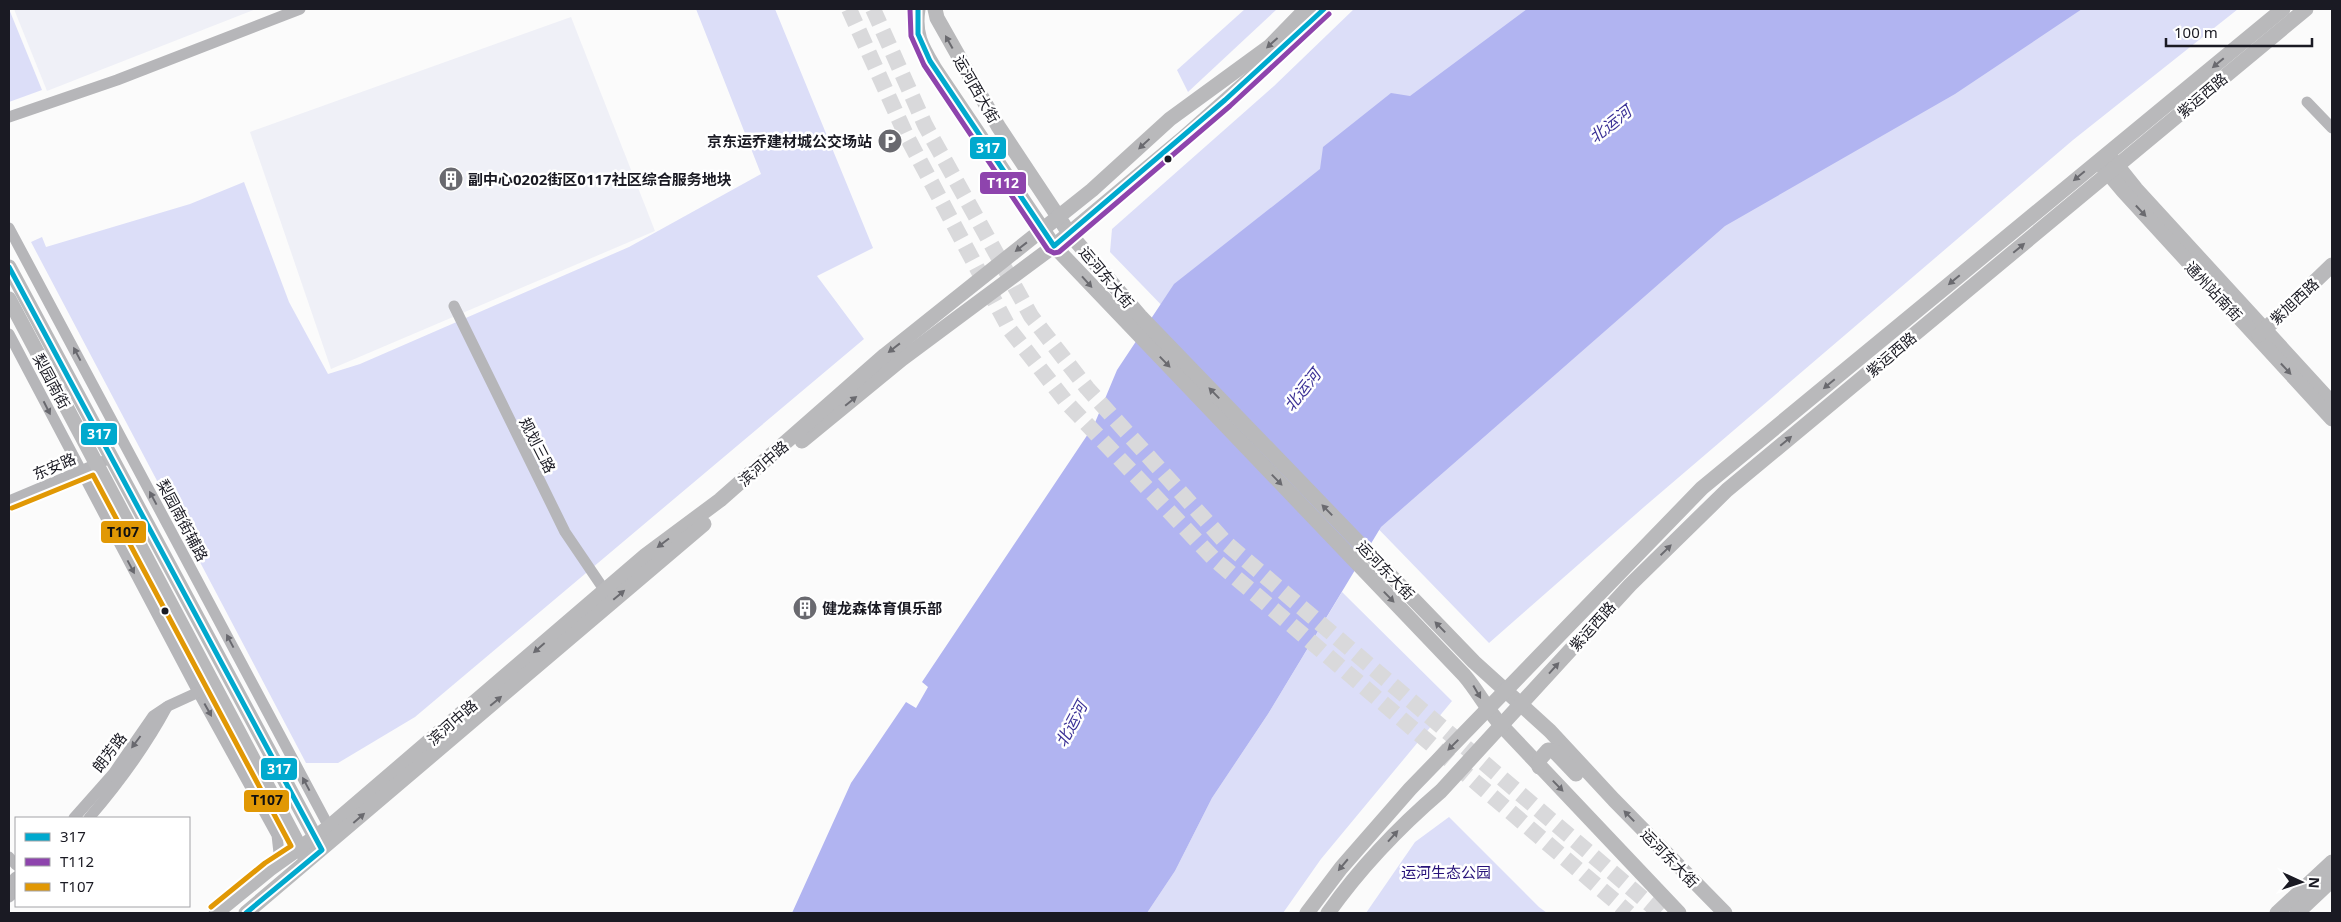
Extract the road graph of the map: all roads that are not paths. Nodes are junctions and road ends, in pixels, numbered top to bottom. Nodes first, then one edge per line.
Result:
1 (300, 9) edge
2 (918, 9) edge
3 (935, 9) edge
4 (1306, 9) edge
5 (1324, 9) edge
6 (2282, 9) edge
7 (2306, 9) edge
8 (2307, 102) dead end
9 (9, 117) edge
10 (2332, 128) edge
11 (2102, 157) junction
12 (2112, 170) junction
13 (1059, 216) junction
14 (9, 228) edge
15 (1044, 229) junction
16 (1069, 233) junction
17 (1054, 246) junction
18 (2332, 265) edge
19 (9, 267) edge
20 (2332, 278) edge
21 (9, 299) edge
22 (454, 306) dead end
23 (1135, 321) junction
24 (9, 334) edge
25 (2264, 337) junction
26 (2332, 402) edge
27 (2332, 419) edge
28 (111, 457) junction
29 (96, 465) junction
30 (80, 471) junction
31 (9, 501) edge
32 (606, 591) junction
33 (214, 685) junction
34 (1506, 691) junction
35 (198, 692) junction
36 (1521, 704) junction
37 (168, 706) junction
38 (1488, 711) junction
39 (1501, 725) junction
40 (1539, 767) junction
41 (1614, 800) junction
42 (75, 817) edge
43 (90, 817) edge
44 (329, 827) junction
45 (318, 844) junction
46 (304, 854) junction
47 (280, 862) junction
48 (2332, 862) edge
49 (2332, 880) edge
50 (216, 913) edge
51 (246, 913) edge
52 (1307, 913) edge
53 (1328, 913) edge
54 (1679, 913) edge
55 (1724, 913) edge
56 (2277, 913) edge
57 (2297, 913) edge

1 - 9 street
2 - 15 main road, 运河西大街
13 -> 3 main road, 运河西大街
4 -> 13 main road, 滨河中路
5 - 16 main road, 滨河中路
6 -> 11 main road, 紫运西路
7 - 12 main road, 紫运西路
8 - 10 street
11 - 12 main road, 通州站南街
11 -> 34 main road, 紫运西路
12 - 25 main road, 通州站南街
36 -> 12 main road, 紫运西路
13 - 15 main road, 滨河中路
13 - 16 main road, 运河东大街
44 -> 14 street, 梨园南街辅路
15 - 17 main road, 运河西大街
15 -> 32 main road, 滨河中路
16 - 17 main road, 滨河中路
16 - 23 main road, 运河东大街
17 -> 23 main road, 运河东大街
45 -> 17 main road, 滨河中路
18 - 25 main road, 紫旭西路
19 - 28 main road, 梨园南街
20 - 25 main road, 紫旭西路
21 - 29 main road, 梨园南街
22 - 32 street, 规划三路
34 -> 23 main road, 运河东大街
23 -> 38 main road, 运河东大街
24 -> 30 street
25 - 26 main road, 通州站南街
25 -> 27 main road, 通州站南街
28 - 29 street, 东安路
28 - 45 main road, 梨园南街
29 - 30 street, 东安路
29 - 33 main road, 梨园南街
30 - 31 street, 东安路
30 -> 35 street
32 -> 44 main road, 滨河中路
33 - 35 street, 朗芳路
33 - 46 main road, 梨园南街
34 - 36 main road, 运河东大街
34 - 38 main road, 紫运西路
35 - 37 street, 朗芳路
35 -> 47 street
36 - 39 main road, 紫运西路
36 - 41 main road, 运河东大街
37 -> 42 street, 朗芳路
37 - 43 street, 朗芳路
38 - 39 main road, 运河东大街
38 -> 52 main road, 紫运西路
39 - 40 main road, 运河东大街
53 -> 39 main road, 紫运西路
40 - 41 main road
40 -> 54 main road, 运河东大街
55 -> 41 main road, 运河东大街
44 - 45 main road, 滨河中路
45 - 46 main road, 滨河中路
46 - 47 main road, 滨河中路
46 - 51 main road, 滨河中路
47 - 50 main road, 滨河中路
48 - 56 main road
49 - 57 main road

